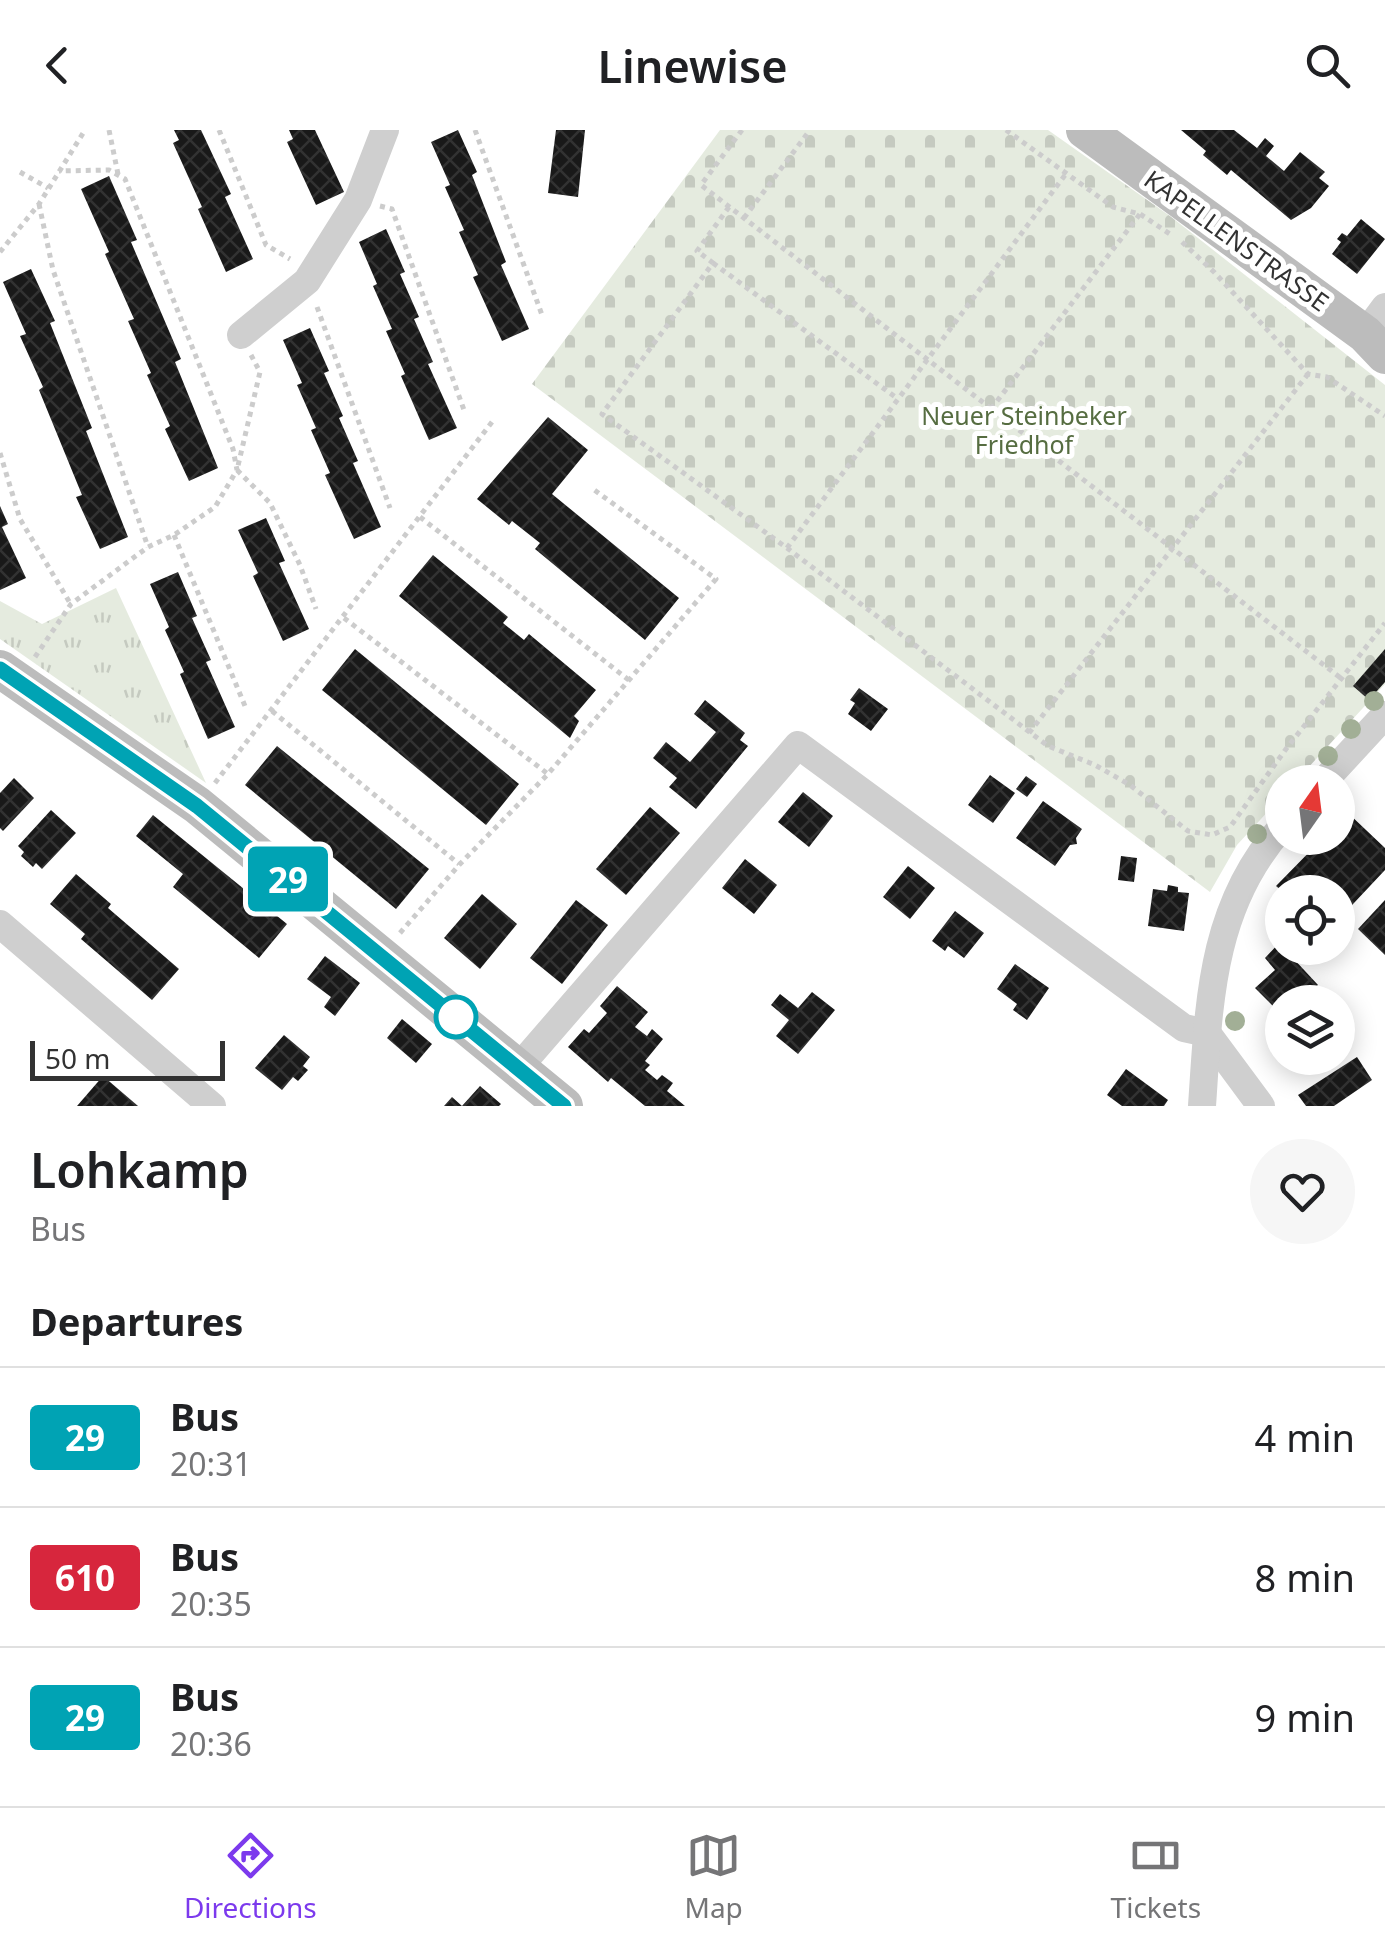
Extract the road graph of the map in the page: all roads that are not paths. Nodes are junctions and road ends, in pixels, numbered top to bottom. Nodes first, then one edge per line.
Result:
1 (385, 130) edge
2 (1085, 130) edge
3 (1378, 332) edge
4 (241, 335) dead end
5 (10, 675) edge
6 (1385, 715) edge
7 (1339, 765) edge
8 (1265, 850) edge
9 (0, 924) edge
10 (1207, 1033) junction
11 (518, 1068) junction
12 (212, 1106) edge
13 (564, 1106) edge
14 (1202, 1106) edge
15 (1261, 1106) edge

1 - 4 street
2 - 3 street, KAPELLENSTRASSE
5 - 11 street
6 - 7 street
8 - 10 street
9 - 12 street
10 - 11 street
10 - 14 street
10 - 15 street
11 - 13 street

